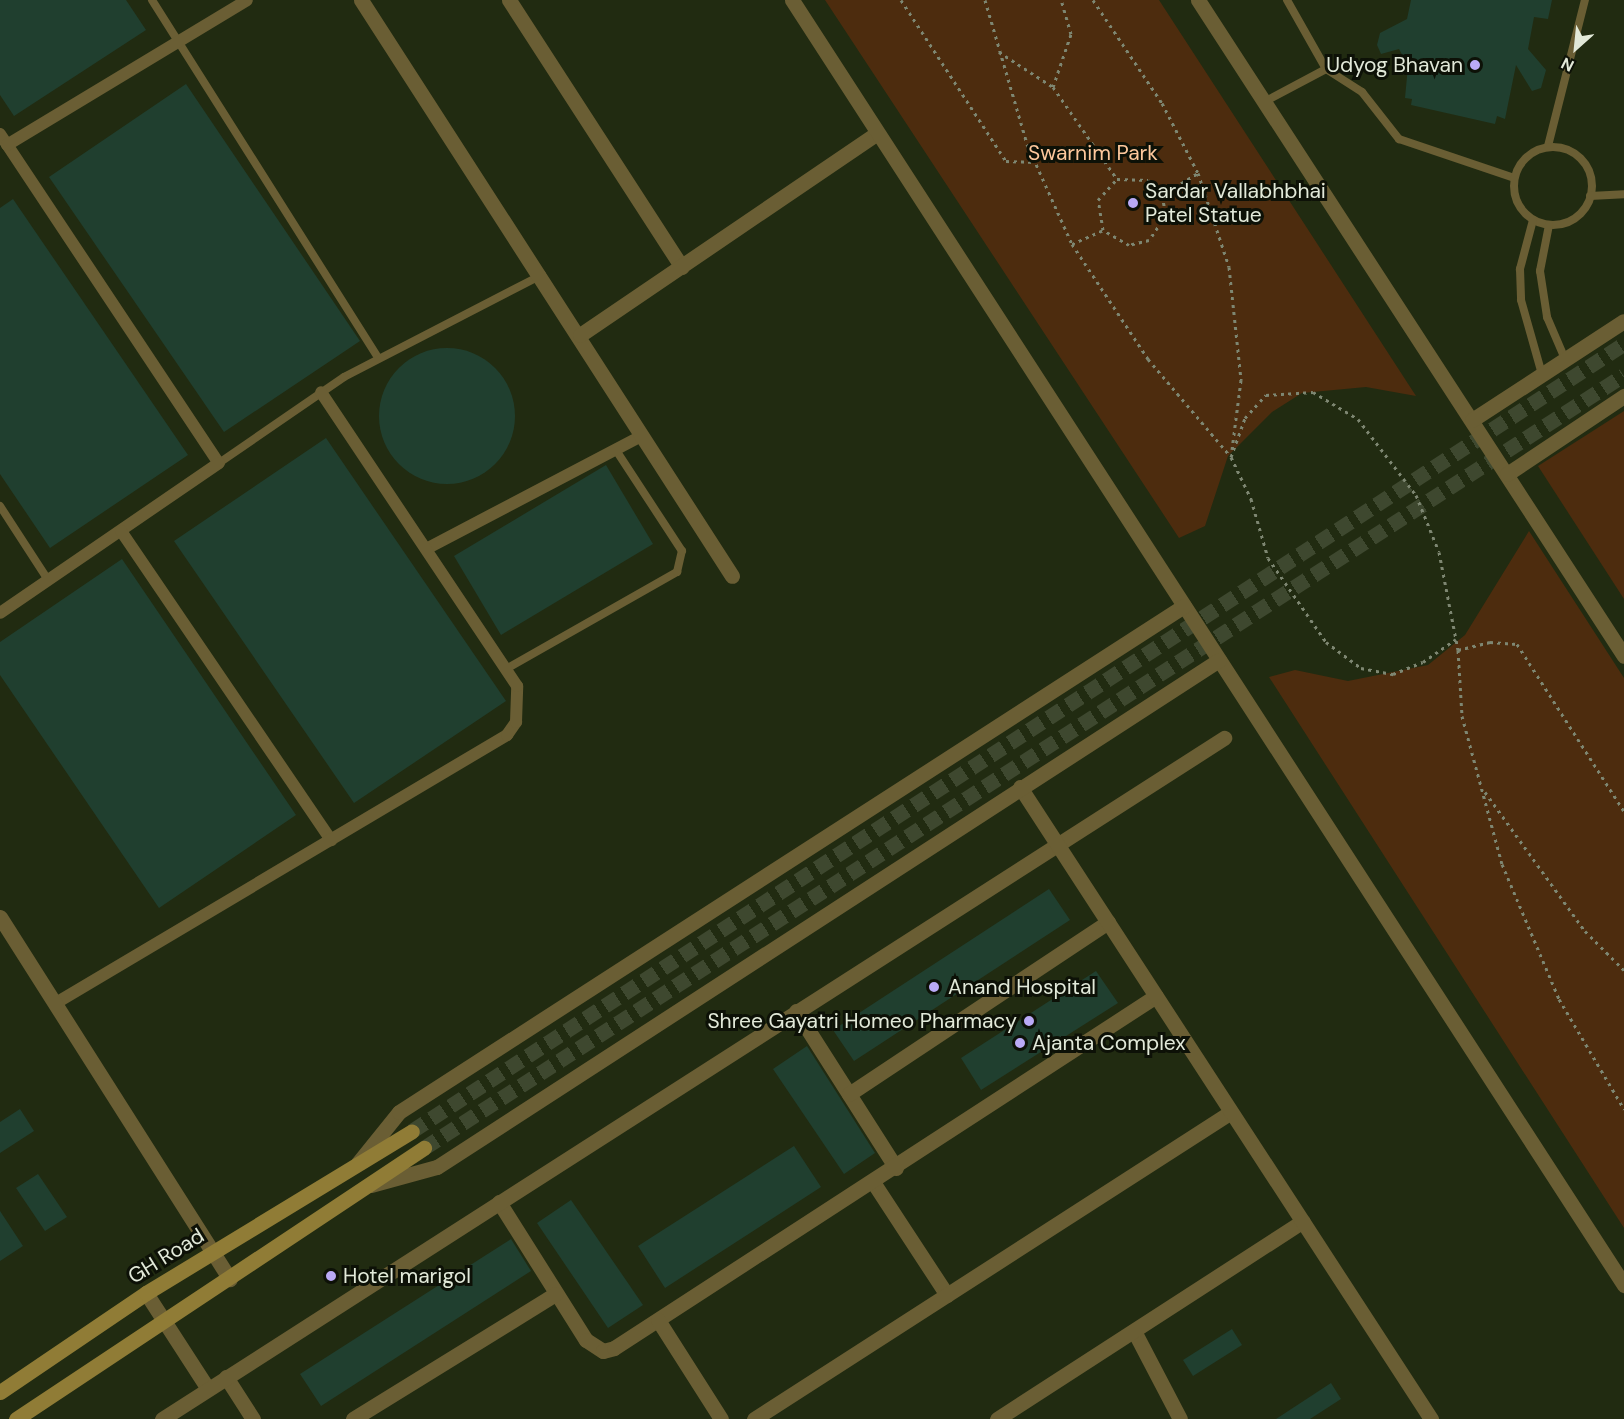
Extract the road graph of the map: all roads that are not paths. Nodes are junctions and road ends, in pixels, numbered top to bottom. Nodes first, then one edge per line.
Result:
1 (152, 0) edge
2 (247, 0) edge
3 (361, 0) edge
4 (509, 0) edge
5 (792, 0) edge
6 (1198, 0) edge
7 (1287, 0) edge
8 (1585, 0) edge
9 (178, 42) junction
10 (1326, 69) junction
11 (1264, 102) junction
12 (877, 133) junction
13 (0, 134) edge
14 (1548, 147) junction
15 (4, 148) edge
16 (1514, 178) junction
17 (1624, 194) edge
18 (1590, 196) junction
19 (1533, 220) junction
20 (1549, 225) junction
21 (682, 267) junction
22 (543, 275) junction
23 (1624, 321) edge
24 (580, 335) junction
25 (378, 358) junction
26 (1565, 360) junction
27 (1542, 374) junction
28 (321, 392) junction
29 (1624, 396) edge
30 (1472, 420) junction
31 (641, 436) junction
32 (616, 450) junction
33 (219, 463) junction
34 (1507, 474) junction
35 (0, 506) edge
36 (121, 531) junction
37 (428, 548) junction
38 (732, 576) dead end
39 (48, 580) junction
40 (1184, 606) junction
41 (0, 613) edge
42 (1624, 656) edge
43 (1219, 660) junction
44 (506, 669) junction
45 (1224, 738) dead end
46 (1020, 787) junction
47 (331, 840) junction
48 (1057, 843) junction
49 (0, 917) edge
50 (1108, 922) junction
51 (1156, 996) junction
52 (56, 1003) junction
53 (796, 1011) junction
54 (849, 1094) junction
55 (1231, 1112) junction
56 (412, 1131) tunnel mouth
57 (424, 1148) tunnel mouth
58 (358, 1163) junction
59 (896, 1168) junction
60 (873, 1182) junction
61 (368, 1185) junction
62 (499, 1202) junction
63 (1303, 1221) junction
64 (212, 1252) junction
65 (230, 1279) junction
66 (1624, 1285) edge
67 (146, 1293) junction
68 (555, 1294) junction
69 (947, 1295) junction
70 (163, 1319) junction
71 (658, 1320) junction
72 (1134, 1331) junction
73 (226, 1377) junction
74 (208, 1389) junction
75 (0, 1392) edge
76 (18, 1418) edge
77 (162, 1419) edge
78 (253, 1419) edge
79 (353, 1419) edge
80 (721, 1419) edge
81 (754, 1419) edge
82 (997, 1419) edge
83 (1180, 1419) edge
84 (1431, 1419) edge

1 - 9 lane
2 - 9 street
3 - 22 street
4 - 21 street
5 - 12 street
6 - 11 street
7 - 10 lane
8 - 14 lane
9 - 15 street
9 - 25 lane
10 - 11 lane
10 - 16 lane
11 - 30 street
12 - 21 street
12 - 40 street
13 - 15 street
14 - 16 lane
14 - 18 lane
15 - 33 street
16 - 19 lane
17 - 18 lane
18 - 20 lane
19 - 20 lane
19 - 27 lane
20 - 26 lane
21 - 24 street
22 - 24 street
22 - 25 lane
23 - 26 street
24 - 31 street
25 - 28 lane
26 - 27 street
27 - 30 street
28 - 33 lane
28 - 37 street
29 - 34 street
30 - 34 street
31 - 32 street
31 - 38 street
32 - 37 street
32 - 44 lane
33 - 36 street
34 - 42 street
35 - 39 lane
36 - 39 street
36 - 47 street
37 - 44 street
39 - 41 street
40 - 43 street
40 - 58 street
43 - 46 street
43 - 66 street
44 - 47 street
45 - 48 street
46 - 48 street
46 - 61 street
47 - 52 street
48 - 50 street
48 - 53 street
49 - 52 street
50 - 51 street
50 - 54 street
51 - 55 street
51 - 59 street
52 - 64 street
53 - 54 street
53 - 62 street
54 - 59 street
55 - 63 street
55 - 69 street
56 - 58 main road, GH Road
57 - 61 main road
58 - 64 main road, GH Road
59 - 60 street
60 - 69 street
60 - 71 street
61 - 65 main road
62 - 68 street
62 - 73 street
63 - 72 street
63 - 84 street
64 - 65 street
64 - 67 main road, GH Road
65 - 70 main road
67 - 70 street
67 - 75 main road, GH Road
68 - 71 street
68 - 79 street
69 - 81 street
70 - 74 street
70 - 76 main road
71 - 80 street
72 - 82 street
72 - 83 street
73 - 74 street
73 - 78 street
74 - 77 street

